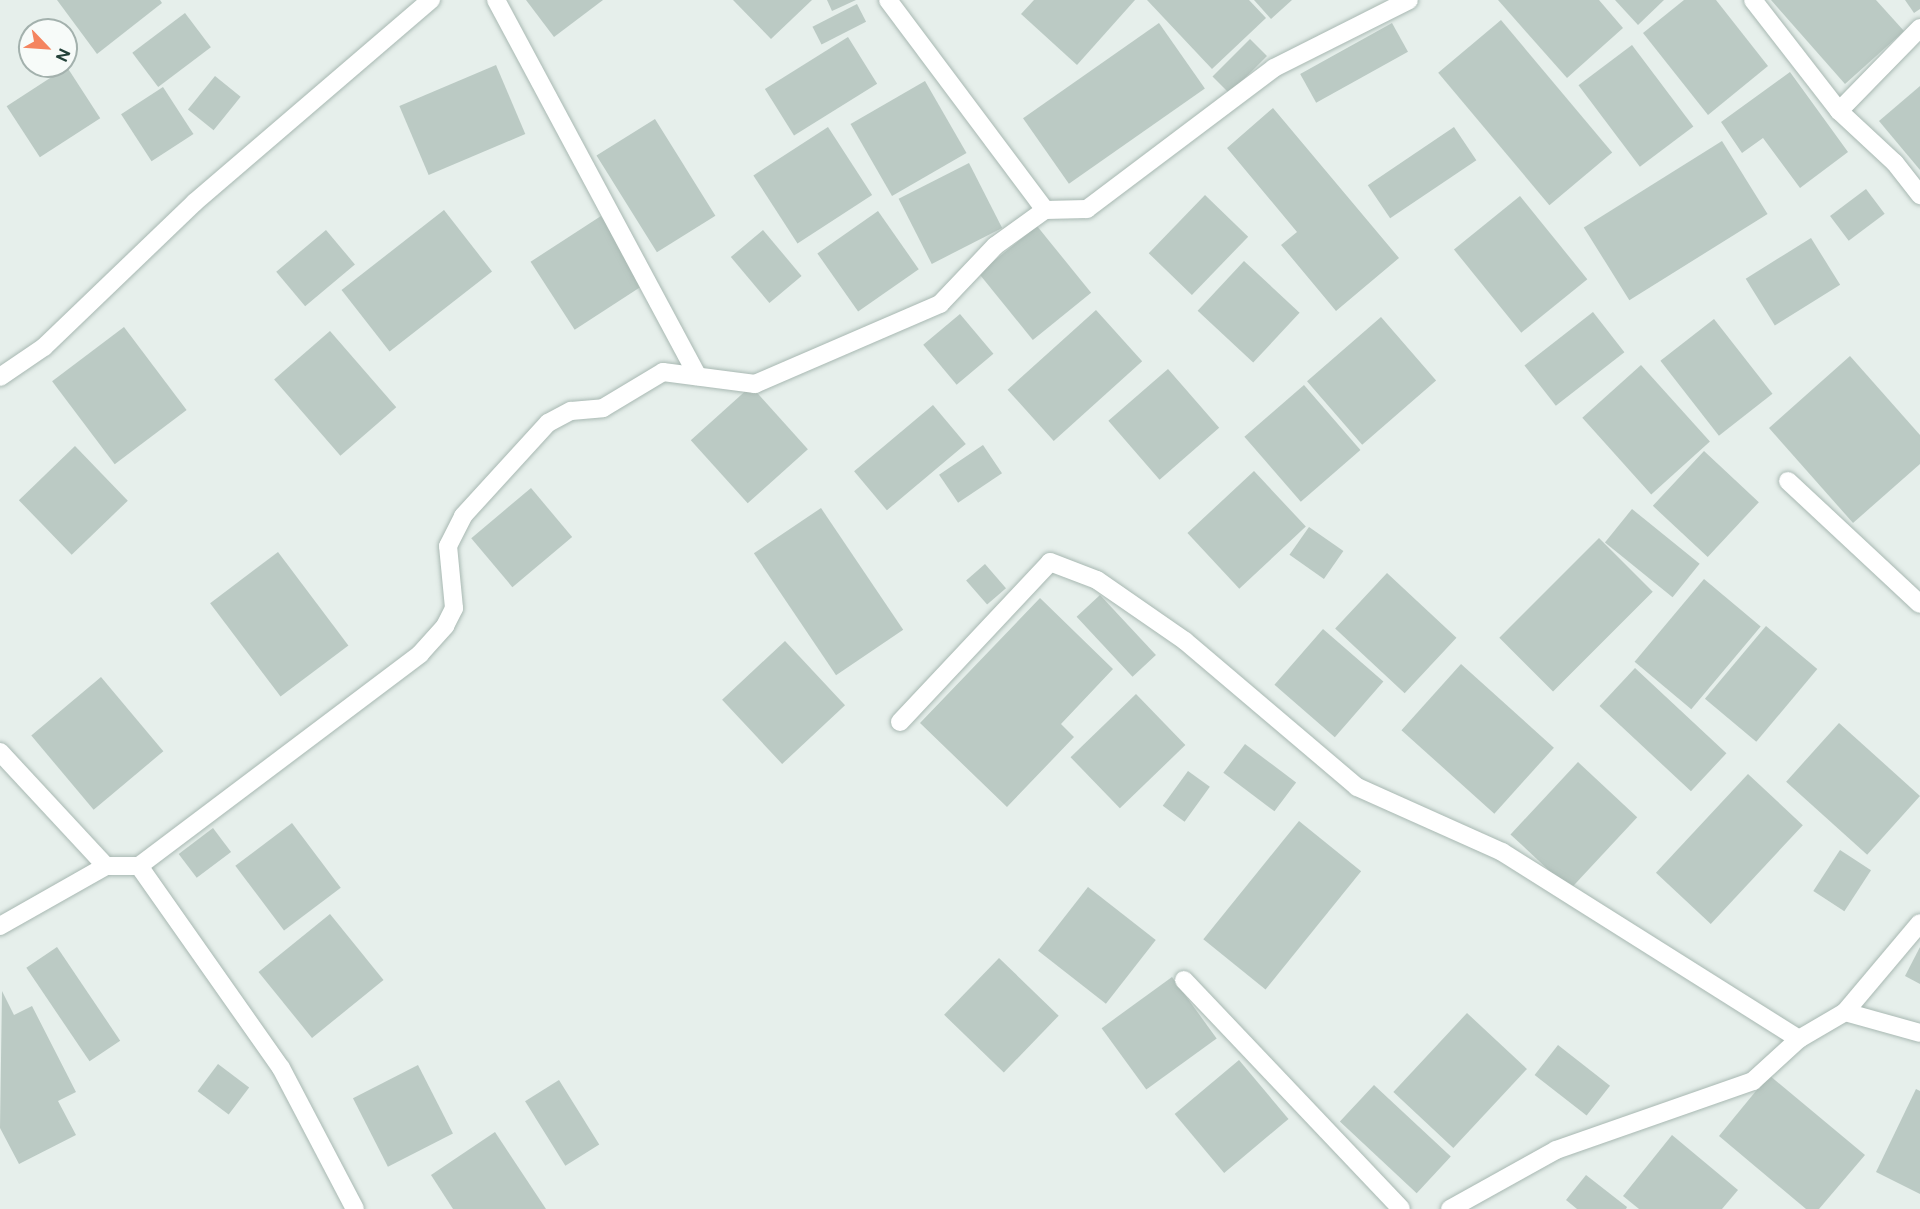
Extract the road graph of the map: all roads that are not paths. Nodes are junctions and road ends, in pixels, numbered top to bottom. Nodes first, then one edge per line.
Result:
1 (431, 0) edge
2 (496, 0) edge
3 (888, 0) edge
4 (1408, 0) edge
5 (1753, 0) edge
6 (1920, 28) edge
7 (1839, 111) junction
8 (1920, 195) edge
9 (1045, 210) junction
10 (698, 376) junction
11 (0, 377) edge
12 (1788, 481) dead end
13 (1920, 604) edge
14 (900, 722) dead end
15 (0, 752) edge
16 (106, 866) junction
17 (139, 866) junction
18 (1920, 923) edge
19 (0, 926) edge
20 (1185, 980) dead end
21 (1845, 1012) junction
22 (1920, 1033) edge
23 (1799, 1039) junction
24 (355, 1209) edge
25 (1401, 1209) edge
26 (1450, 1209) edge

1 - 11 street
2 - 10 street
3 - 9 street
4 - 9 street
5 - 7 street
6 - 7 street
7 - 8 street
9 - 10 street
10 - 17 street
12 - 13 street
14 - 23 street
15 - 16 street
16 - 17 street
16 - 19 street
17 - 24 street
18 - 21 street
20 - 25 street
21 - 22 street
21 - 23 street
23 - 26 street

